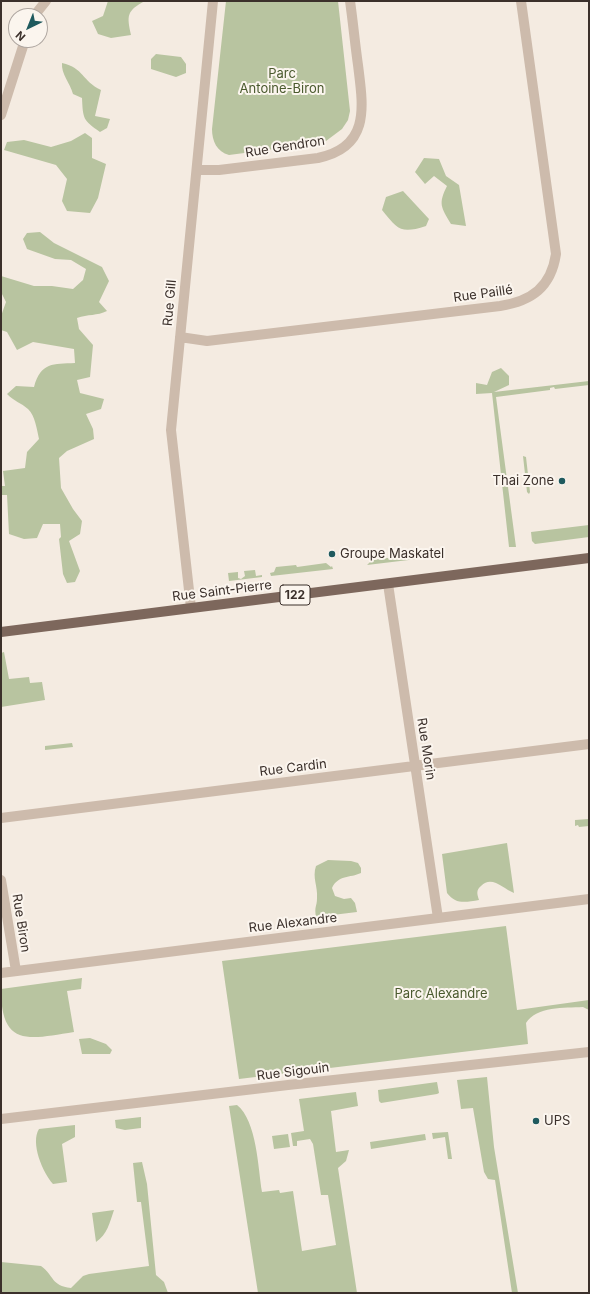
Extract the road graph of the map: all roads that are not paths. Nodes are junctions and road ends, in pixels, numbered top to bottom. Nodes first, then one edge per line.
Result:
1 (213, 1) edge
2 (350, 1) edge
3 (521, 1) edge
4 (22, 48) edge
5 (1, 115) edge
6 (196, 170) junction
7 (180, 337) junction
8 (589, 558) edge
9 (388, 584) junction
10 (191, 608) junction
11 (1, 632) edge
12 (589, 744) edge
13 (415, 765) junction
14 (1, 818) edge
15 (1, 880) edge
16 (589, 899) edge
17 (438, 918) junction
18 (16, 971) junction
19 (1, 973) edge
20 (589, 1052) edge
21 (1, 1119) edge

1 - 6 street, Rue Gill
2 - 6 street, Rue Gendron
3 - 7 street, Rue Paillé
4 - 5 street
6 - 7 street, Rue Gill
7 - 10 street, Rue Gill
8 - 9 main road, Rue Saint-Pierre / 122
9 - 10 main road, Rue Saint-Pierre / 122
9 - 13 street, Rue Morin
10 - 11 main road, Rue Saint-Pierre / 122
12 - 13 street, Rue Cardin
13 - 14 street, Rue Cardin
13 - 17 street, Rue Morin
15 - 18 street, Rue Biron
16 - 17 street, Rue Alexandre
17 - 18 street, Rue Alexandre
18 - 19 street, Rue Alexandre
20 - 21 street, Rue Sigouin

